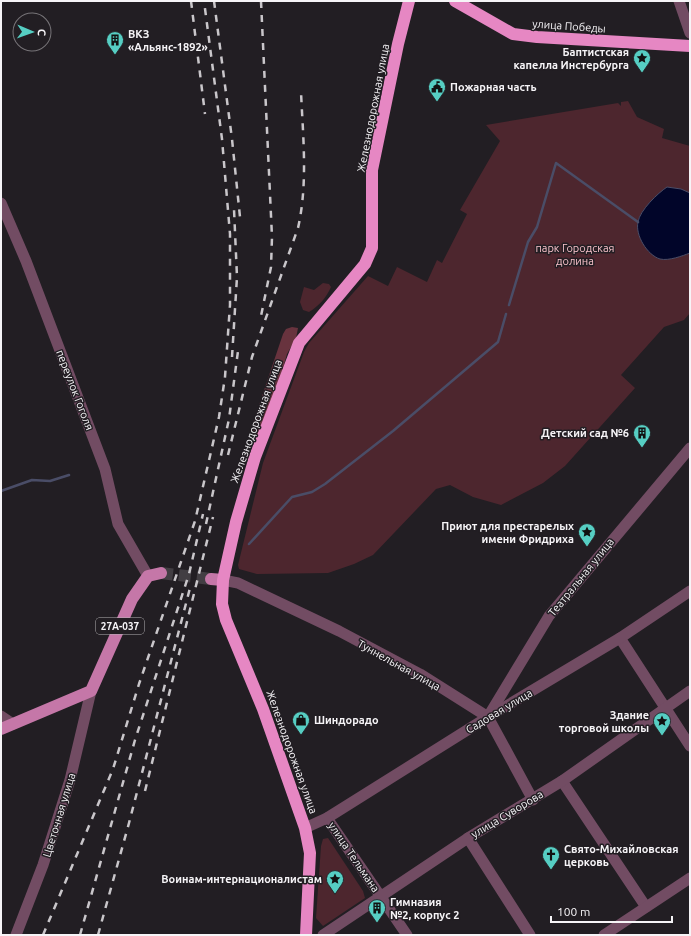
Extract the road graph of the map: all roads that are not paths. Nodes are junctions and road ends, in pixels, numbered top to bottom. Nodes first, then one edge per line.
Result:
1 (409, 1) edge
2 (455, 1) edge
3 (679, 1) edge
4 (690, 34) edge
5 (690, 46) edge
6 (1, 203) edge
7 (690, 448) edge
8 (161, 573) tunnel mouth
9 (148, 576) junction
10 (217, 579) junction
11 (690, 591) edge
12 (620, 638) junction
13 (91, 691) junction
14 (690, 691) edge
15 (665, 707) junction
16 (1, 716) edge
17 (488, 717) junction
18 (13, 724) junction
19 (1, 729) edge
20 (690, 746) edge
21 (562, 781) junction
22 (533, 800) junction
23 (327, 818) junction
24 (306, 828) junction
25 (468, 838) junction
26 (690, 878) edge
27 (381, 897) junction
28 (646, 907) junction
29 (329, 933) edge
30 (16, 935) edge
31 (306, 935) edge
32 (406, 935) edge
33 (530, 935) edge
34 (604, 935) edge

1 - 10 highway, Железнодорожная улица
2 - 5 highway, улица Победы
3 - 4 street
6 - 9 street, переулок Гоголя
7 - 17 street, Театральная улица
8 - 9 main road
9 - 13 main road, 27А-037
10 - 17 street, Туннельная улица
10 - 24 highway, Железнодорожная улица
11 - 12 street, Садовая улица
12 - 15 street
12 - 17 street, Садовая улица
13 - 18 main road
13 - 30 street, Цветочная улица
14 - 15 street, улица Суворова
15 - 20 street
15 - 21 street, улица Суворова
16 - 18 street
17 - 22 street, Туннельная улица
17 - 23 street, Садовая улица
18 - 19 main road
21 - 22 street, улица Суворова
21 - 28 street
22 - 25 street, улица Суворова
23 - 24 street, Садовая улица
23 - 27 street, улица Тельмана
24 - 31 highway, Железнодорожная улица
25 - 27 street, улица Суворова
25 - 33 street
26 - 28 street
27 - 29 street, улица Суворова
27 - 32 street, улица Тельмана
28 - 34 street

